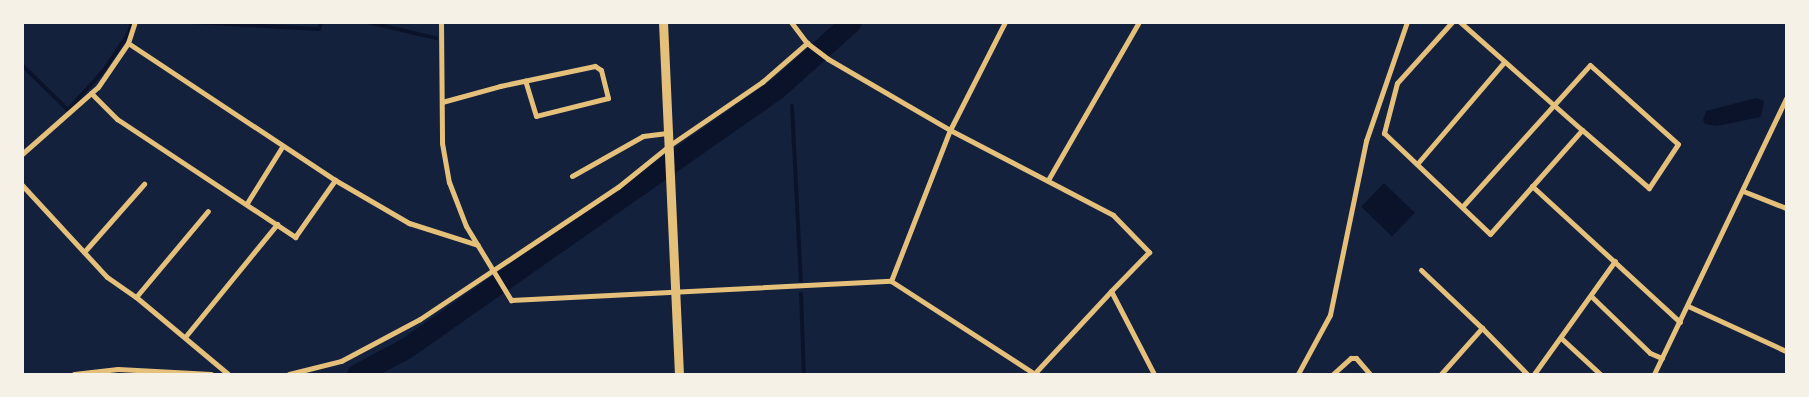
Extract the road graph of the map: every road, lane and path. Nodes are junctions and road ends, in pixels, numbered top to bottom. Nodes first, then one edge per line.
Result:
1 (135, 22) edge
2 (441, 22) edge
3 (663, 22) edge
4 (791, 22) edge
5 (1005, 22) edge
6 (1139, 22) edge
7 (1408, 22) edge
8 (1452, 22) edge
9 (1460, 22) edge
10 (128, 42) junction
11 (807, 43) junction
12 (1504, 62) junction
13 (525, 81) junction
14 (91, 93) junction
15 (1786, 98) edge
16 (442, 102) junction
17 (1552, 104) junction
18 (1784, 110) edge
19 (950, 130) junction
20 (1582, 130) junction
21 (669, 133) junction
22 (670, 145) junction
23 (282, 147) junction
24 (22, 154) edge
25 (1417, 164) junction
26 (572, 176) dead end
27 (335, 180) junction
28 (1048, 180) junction
29 (144, 184) dead end
30 (22, 185) edge
31 (1532, 186) junction
32 (1743, 191) junction
33 (247, 203) junction
34 (1462, 206) junction
35 (1786, 208) edge
36 (208, 211) dead end
37 (277, 224) junction
38 (478, 245) junction
39 (84, 252) junction
40 (1615, 261) junction
41 (1421, 270) dead end
42 (492, 272) junction
43 (891, 282) junction
44 (1111, 291) junction
45 (678, 293) junction
46 (1591, 296) junction
47 (136, 297) junction
48 (1688, 306) junction
49 (1680, 322) junction
50 (1482, 328) junction
51 (185, 338) junction
52 (1561, 338) junction
53 (1786, 351) edge
54 (1662, 358) junction
55 (74, 374) edge
56 (211, 374) edge
57 (228, 374) edge
58 (289, 374) edge
59 (679, 374) edge
60 (1034, 374) edge
61 (1154, 374) edge
62 (1298, 374) edge
63 (1333, 374) edge
64 (1370, 374) edge
65 (1441, 374) edge
66 (1527, 374) edge
67 (1534, 374) edge
68 (1600, 374) edge
69 (1654, 374) edge

1 - 10 street
2 - 16 street
3 - 21 street
4 - 11 street
5 - 19 street
6 - 28 street
7 - 62 street
8 - 25 street
9 - 12 street
10 - 14 street
10 - 23 street
11 - 19 street
11 - 22 street
12 - 17 street
12 - 25 street
13 - 13 street
13 - 16 street
14 - 24 street
14 - 33 street
15 - 18 street
16 - 38 street
17 - 20 street
17 - 20 street
17 - 34 street
18 - 32 street
19 - 28 street
19 - 43 street
20 - 31 street
21 - 22 street
21 - 26 street
22 - 42 street
22 - 45 street
23 - 27 street
23 - 33 street
25 - 34 street
27 - 37 street
27 - 38 street
28 - 44 street
29 - 39 street
30 - 39 street
31 - 34 street
31 - 40 street
32 - 35 street
32 - 48 street
33 - 37 street
36 - 47 street
37 - 51 street
38 - 42 street
39 - 47 street
40 - 46 street
40 - 49 street
41 - 50 street
42 - 45 street
42 - 58 street
43 - 45 street
43 - 60 street
44 - 60 street
44 - 61 street
45 - 59 street
46 - 52 street
46 - 54 street
47 - 51 street
48 - 49 street
48 - 53 street
49 - 54 street
50 - 65 street
50 - 66 street
51 - 57 street
52 - 67 street
52 - 68 street
54 - 69 street
55 - 56 street
63 - 64 street

